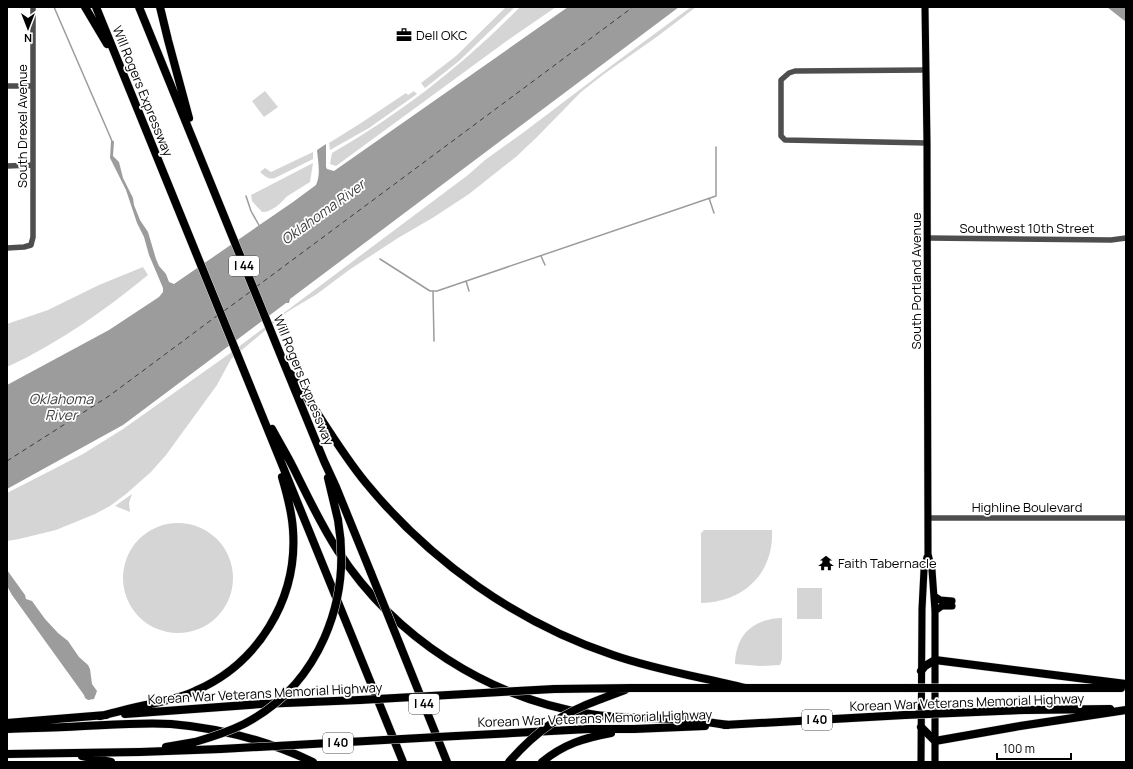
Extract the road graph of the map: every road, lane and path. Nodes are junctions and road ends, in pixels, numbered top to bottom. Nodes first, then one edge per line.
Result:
1 (33, 7) edge
2 (85, 7) edge
3 (96, 7) edge
4 (139, 7) edge
5 (160, 7) edge
6 (926, 7) edge
7 (118, 60) junction
8 (926, 70) junction
9 (7, 86) edge
10 (33, 86) junction
11 (927, 143) junction
12 (198, 152) junction
13 (7, 166) edge
14 (32, 166) junction
15 (928, 238) junction
16 (1126, 238) edge
17 (7, 248) edge
18 (283, 361) junction
19 (255, 398) junction
20 (275, 449) junction
21 (324, 461) junction
22 (928, 518) junction
23 (1126, 518) edge
24 (928, 554) junction
25 (934, 596) junction
26 (935, 611) junction
27 (935, 660) junction
28 (921, 670) junction
29 (1126, 684) edge
30 (632, 688) junction
31 (745, 688) junction
32 (1126, 688) edge
33 (1126, 709) edge
34 (100, 716) junction
35 (7, 723) edge
36 (728, 725) junction
37 (921, 727) junction
38 (7, 729) edge
39 (634, 730) junction
40 (935, 741) junction
41 (140, 752) junction
42 (66, 753) junction
43 (7, 754) edge
44 (112, 762) edge
45 (313, 762) edge
46 (403, 762) edge
47 (447, 762) edge
48 (509, 762) edge
49 (542, 762) edge
50 (922, 762) edge
51 (935, 762) edge

1 - 10 street, South Drexel Avenue
2 - 7 highway
3 - 7 highway, Will Rogers Expressway
4 - 12 highway, Will Rogers Expressway / I 44
5 - 12 highway
6 - 8 main road, South Portland Avenue
7 - 19 highway, Will Rogers Expressway
8 - 11 main road, South Portland Avenue
8 - 11 street
9 - 10 street
10 - 14 street, South Drexel Avenue
11 - 15 main road, South Portland Avenue
12 - 18 highway, Will Rogers Expressway / I 44
13 - 14 street
14 - 17 street, South Drexel Avenue
15 - 16 street, Southwest 10th Street
15 - 22 main road, South Portland Avenue
18 - 21 highway, Will Rogers Expressway / I 44
18 - 31 highway
19 - 20 highway, Will Rogers Expressway
19 - 36 highway
20 - 34 highway
20 - 46 highway, Will Rogers Expressway
21 - 41 highway, bridge
21 - 47 highway, Will Rogers Expressway / I 44, bridge
22 - 23 street, Highline Boulevard
22 - 24 main road, South Portland Avenue
24 - 25 main road, South Portland Avenue
24 - 28 main road, South Portland Avenue
25 - 26 main road, South Portland Avenue
25 - 26 main road
26 - 27 main road, South Portland Avenue
27 - 28 highway
27 - 29 highway
27 - 40 main road, South Portland Avenue
28 - 37 main road, South Portland Avenue
30 - 31 highway, Korean War Veterans Memorial Highway
30 - 34 highway, Korean War Veterans Memorial Highway, bridge
30 - 48 highway, bridge
31 - 32 highway, Korean War Veterans Memorial Highway, bridge
33 - 36 highway, Korean War Veterans Memorial Highway / I 40, bridge
33 - 40 highway
34 - 35 highway
36 - 39 highway, Korean War Veterans Memorial Highway / I 40
37 - 40 highway
37 - 50 main road, South Portland Avenue
38 - 45 highway
39 - 41 highway, Korean War Veterans Memorial Highway / I 40, bridge
39 - 49 highway
40 - 51 main road, South Portland Avenue
41 - 42 highway, Korean War Veterans Memorial Highway / I 40
42 - 43 highway, I 40
42 - 44 highway

